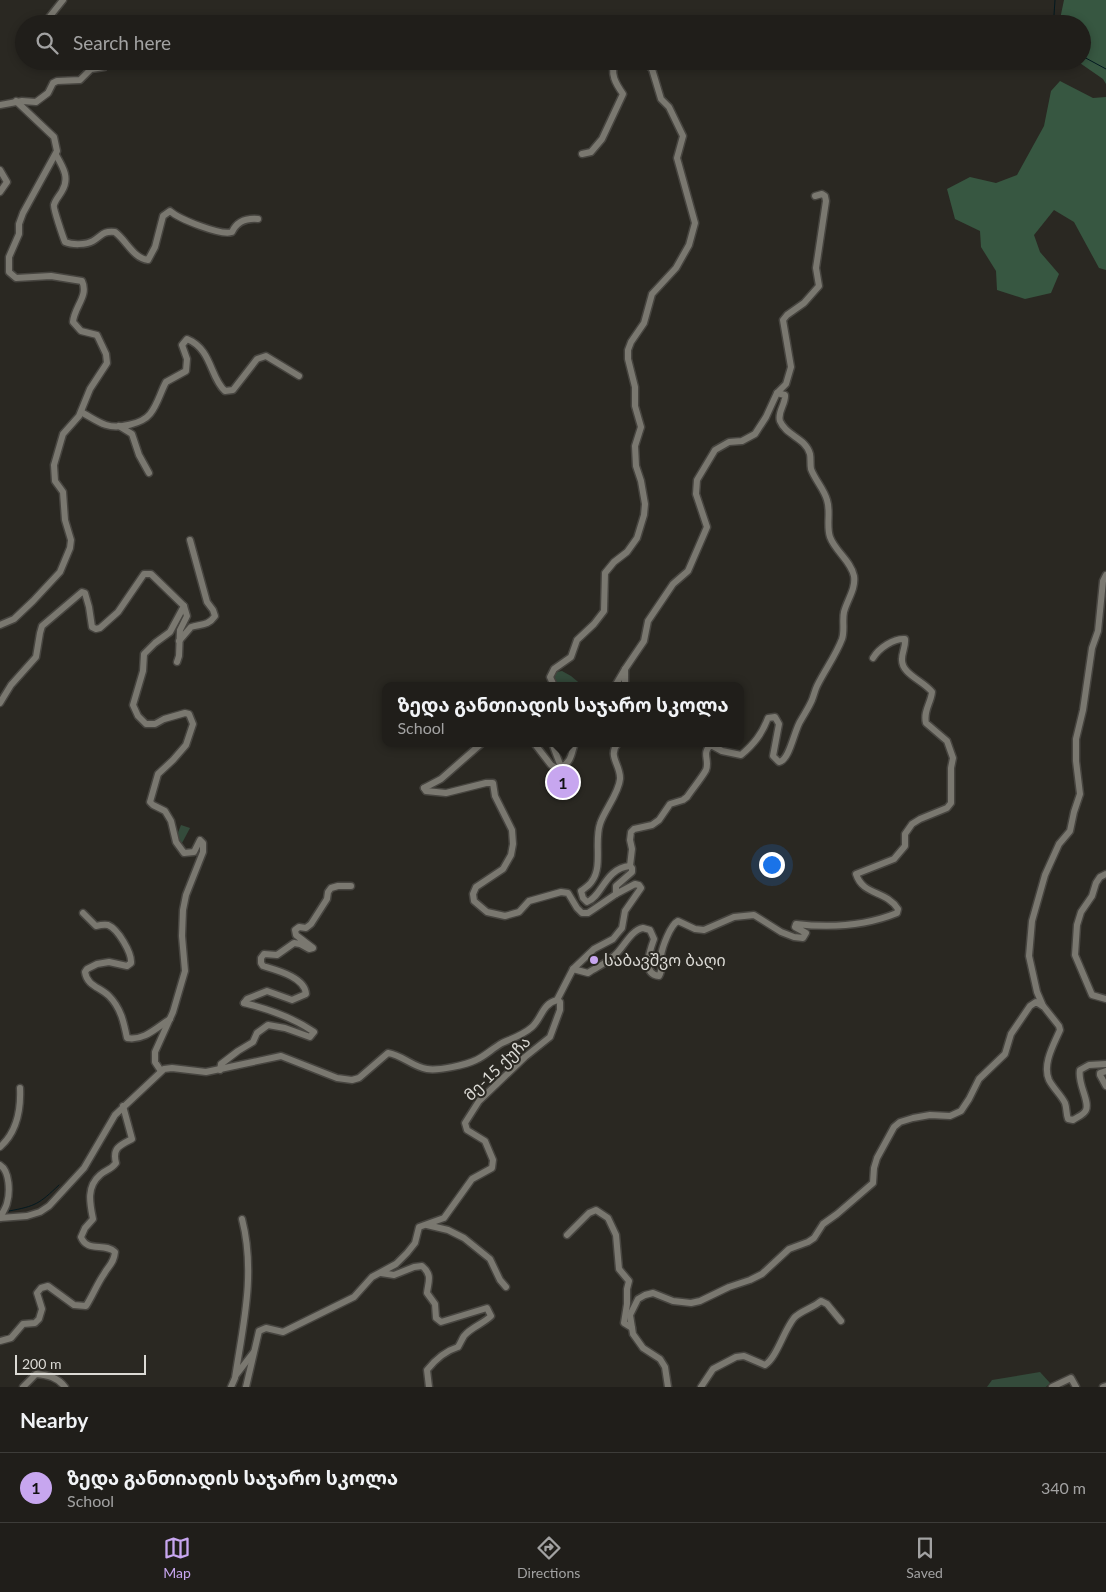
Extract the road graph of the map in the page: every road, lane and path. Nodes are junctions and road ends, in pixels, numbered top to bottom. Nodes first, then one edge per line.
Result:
1 (63, 0) edge
2 (51, 15) edge
3 (89, 70) edge
4 (613, 70) edge
5 (652, 70) edge
6 (16, 101) junction
7 (0, 105) edge
8 (582, 154) dead end
9 (56, 156) junction
10 (0, 170) edge
11 (0, 192) edge
12 (816, 196) dead end
13 (258, 219) dead end
14 (300, 376) dead end
15 (777, 393) junction
16 (81, 412) junction
17 (119, 426) junction
18 (149, 473) dead end
19 (190, 540) dead end
20 (1106, 575) edge
21 (184, 606) junction
22 (0, 625) edge
23 (179, 641) junction
24 (873, 658) dead end
25 (177, 662) dead end
26 (625, 669) junction
27 (552, 682) edge
28 (617, 682) edge
29 (625, 682) edge
30 (0, 703) edge
31 (477, 747) edge
32 (537, 747) edge
33 (554, 747) edge
34 (574, 747) edge
35 (616, 747) edge
36 (708, 747) edge
37 (715, 747) edge
38 (561, 767) junction
39 (630, 866) junction
40 (1106, 874) edge
41 (351, 886) dead end
42 (616, 894) junction
43 (83, 913) dead end
44 (573, 969) junction
45 (1106, 999) edge
46 (557, 1000) junction
47 (1044, 1007) junction
48 (171, 1018) junction
49 (1106, 1064) edge
50 (220, 1070) junction
51 (161, 1071) junction
52 (1106, 1071) edge
53 (1106, 1086) edge
54 (20, 1088) dead end
55 (124, 1106) junction
56 (0, 1147) edge
57 (0, 1164) edge
58 (0, 1218) edge
59 (242, 1219) dead end
60 (424, 1224) junction
61 (567, 1235) dead end
62 (379, 1273) junction
63 (506, 1287) dead end
64 (840, 1321) dead end
65 (632, 1328) junction
66 (0, 1341) edge
67 (255, 1350) junction
68 (235, 1378) junction
69 (23, 1387) edge
70 (65, 1387) edge
71 (231, 1387) edge
72 (246, 1387) edge
73 (429, 1387) edge
74 (668, 1387) edge
75 (701, 1387) edge
76 (1052, 1387) edge
77 (1076, 1387) edge

1 - 2 street
3 - 6 street
4 - 8 street
5 - 27 street
6 - 7 street
6 - 9 street
9 - 13 street
9 - 16 street
10 - 11 street
12 - 15 street
14 - 17 street
15 - 26 street
15 - 37 street
16 - 17 street
16 - 22 street
17 - 18 street
19 - 23 street
20 - 47 street
21 - 23 street
21 - 30 street
21 - 48 street
23 - 25 street
24 - 44 street
26 - 28 street
26 - 29 street
31 - 42 street
32 - 38 street
33 - 38 street
34 - 38 street
35 - 39 street
36 - 39 street
39 - 42 street
40 - 45 street
41 - 50 street
42 - 44 street
43 - 48 street
44 - 46 street
46 - 50 street
46 - 60 street, მე-15 ქუჩა
47 - 49 street
47 - 65 street
48 - 51 street
50 - 51 street
51 - 55 street
52 - 53 street
54 - 56 street
55 - 58 street
55 - 66 street
57 - 58 street
59 - 68 street
60 - 62 street
60 - 63 street
61 - 65 street
62 - 67 street
62 - 73 street
64 - 75 street
65 - 74 street
67 - 68 street
67 - 72 street
68 - 71 street
69 - 70 street
76 - 77 street

